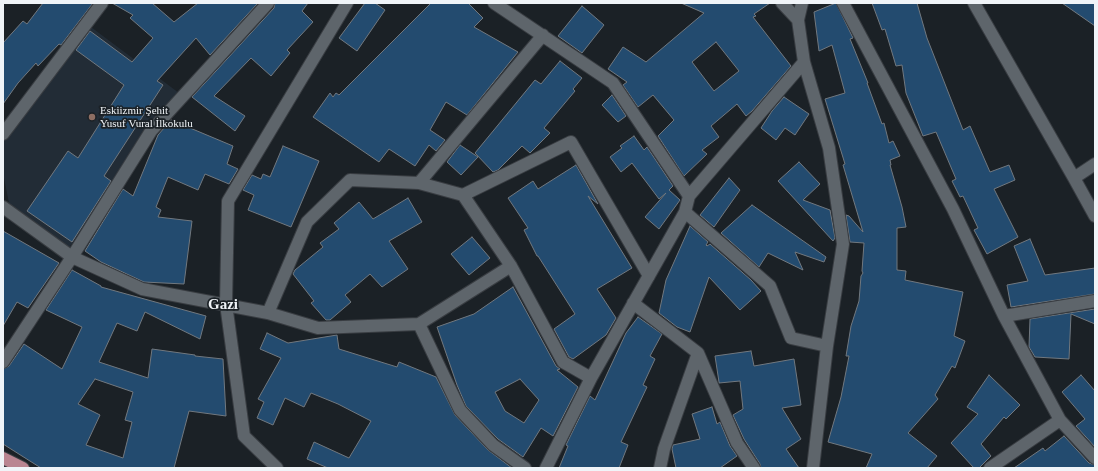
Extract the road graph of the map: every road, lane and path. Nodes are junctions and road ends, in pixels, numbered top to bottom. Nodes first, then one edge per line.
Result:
1 (102, 3) edge
2 (268, 3) edge
3 (347, 3) edge
4 (494, 3) edge
5 (782, 3) edge
6 (802, 3) edge
7 (842, 3) edge
8 (974, 3) edge
9 (798, 20) junction
10 (543, 35) junction
11 (804, 62) junction
12 (3, 134) edge
13 (1095, 164) edge
14 (1074, 178) junction
15 (419, 183) junction
16 (463, 195) junction
17 (689, 196) junction
18 (3, 207) edge
19 (685, 212) junction
20 (1095, 216) edge
21 (72, 257) junction
22 (512, 266) junction
23 (649, 276) junction
24 (1095, 301) edge
25 (633, 303) junction
26 (226, 304) junction
27 (268, 313) junction
28 (1004, 316) junction
29 (420, 324) junction
30 (827, 346) junction
31 (698, 353) junction
32 (3, 362) edge
33 (591, 378) junction
34 (1060, 420) junction
35 (3, 458) edge
36 (1095, 458) edge
37 (23, 468) edge
38 (277, 468) edge
39 (525, 468) edge
40 (546, 468) edge
41 (660, 468) edge
42 (754, 468) edge
43 (813, 468) edge
44 (990, 468) edge

1 - 12 street
2 - 21 street
3 - 26 street
4 - 10 street
5 - 9 street
6 - 9 street
7 - 28 street
8 - 14 street
9 - 11 street
10 - 15 street
10 - 17 street
11 - 17 street
11 - 30 street
13 - 14 street
14 - 20 street
15 - 16 street
15 - 27 street
16 - 22 street
16 - 23 street
17 - 19 street
18 - 21 street
19 - 23 street
19 - 30 street
21 - 26 street
21 - 32 street
22 - 29 street
22 - 33 street
23 - 25 street
24 - 28 street
25 - 31 street
25 - 33 street
26 - 27 street
26 - 38 street
27 - 29 street
28 - 34 street
29 - 39 street
30 - 43 street
31 - 41 street
31 - 42 street
33 - 40 street
34 - 36 street
34 - 44 street
35 - 37 main road

